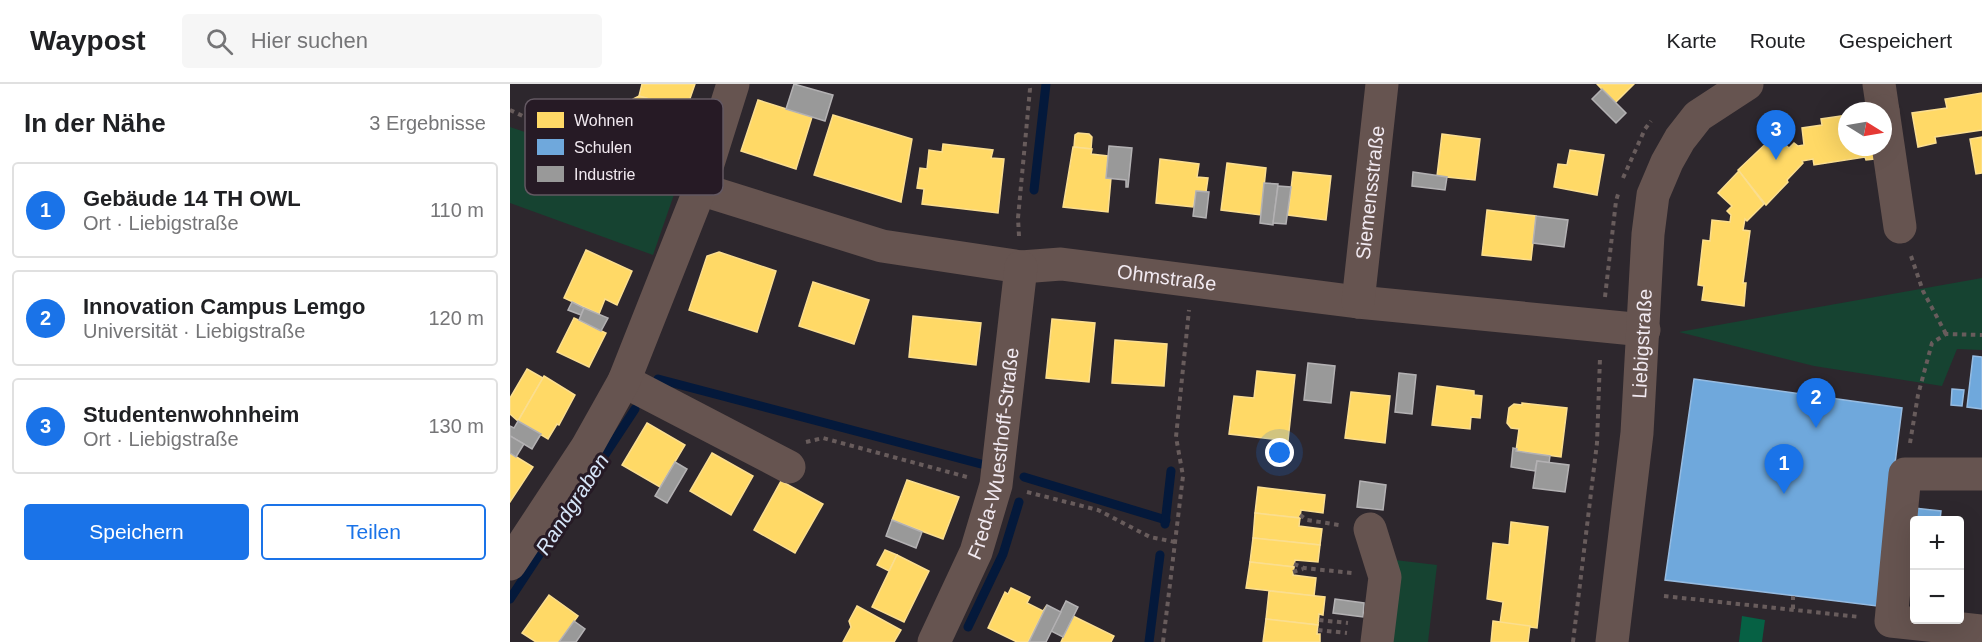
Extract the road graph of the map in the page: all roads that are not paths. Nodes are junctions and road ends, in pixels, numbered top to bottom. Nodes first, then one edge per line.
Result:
1 (733, 84) edge
2 (1382, 84) edge
3 (1747, 84) edge
4 (1879, 84) edge
5 (1882, 102) edge
6 (723, 116) edge
7 (1890, 156) edge
8 (723, 192) edge
9 (697, 195) edge
10 (1900, 227) road end
11 (1021, 267) junction
12 (1358, 302) junction
13 (1644, 330) junction
14 (624, 381) junction
15 (789, 467) road end
16 (1982, 474) edge
17 (1370, 529) road end
18 (510, 564) edge
19 (1982, 631) edge
20 (944, 639) edge
21 (1377, 642) edge
22 (1612, 642) edge

1 - 6 street
2 - 12 street, Siemensstraße
3 - 13 street, Liebigstraße
4 - 5 street
7 - 10 street
8 - 11 street, Ohmstraße
9 - 14 street
11 - 12 street, Ohmstraße
11 - 20 street, Freda-Wuesthoff-Straße
12 - 13 street, Ohmstraße
13 - 22 street, Liebigstraße
14 - 15 street
14 - 18 street
16 - 19 street
17 - 21 street

